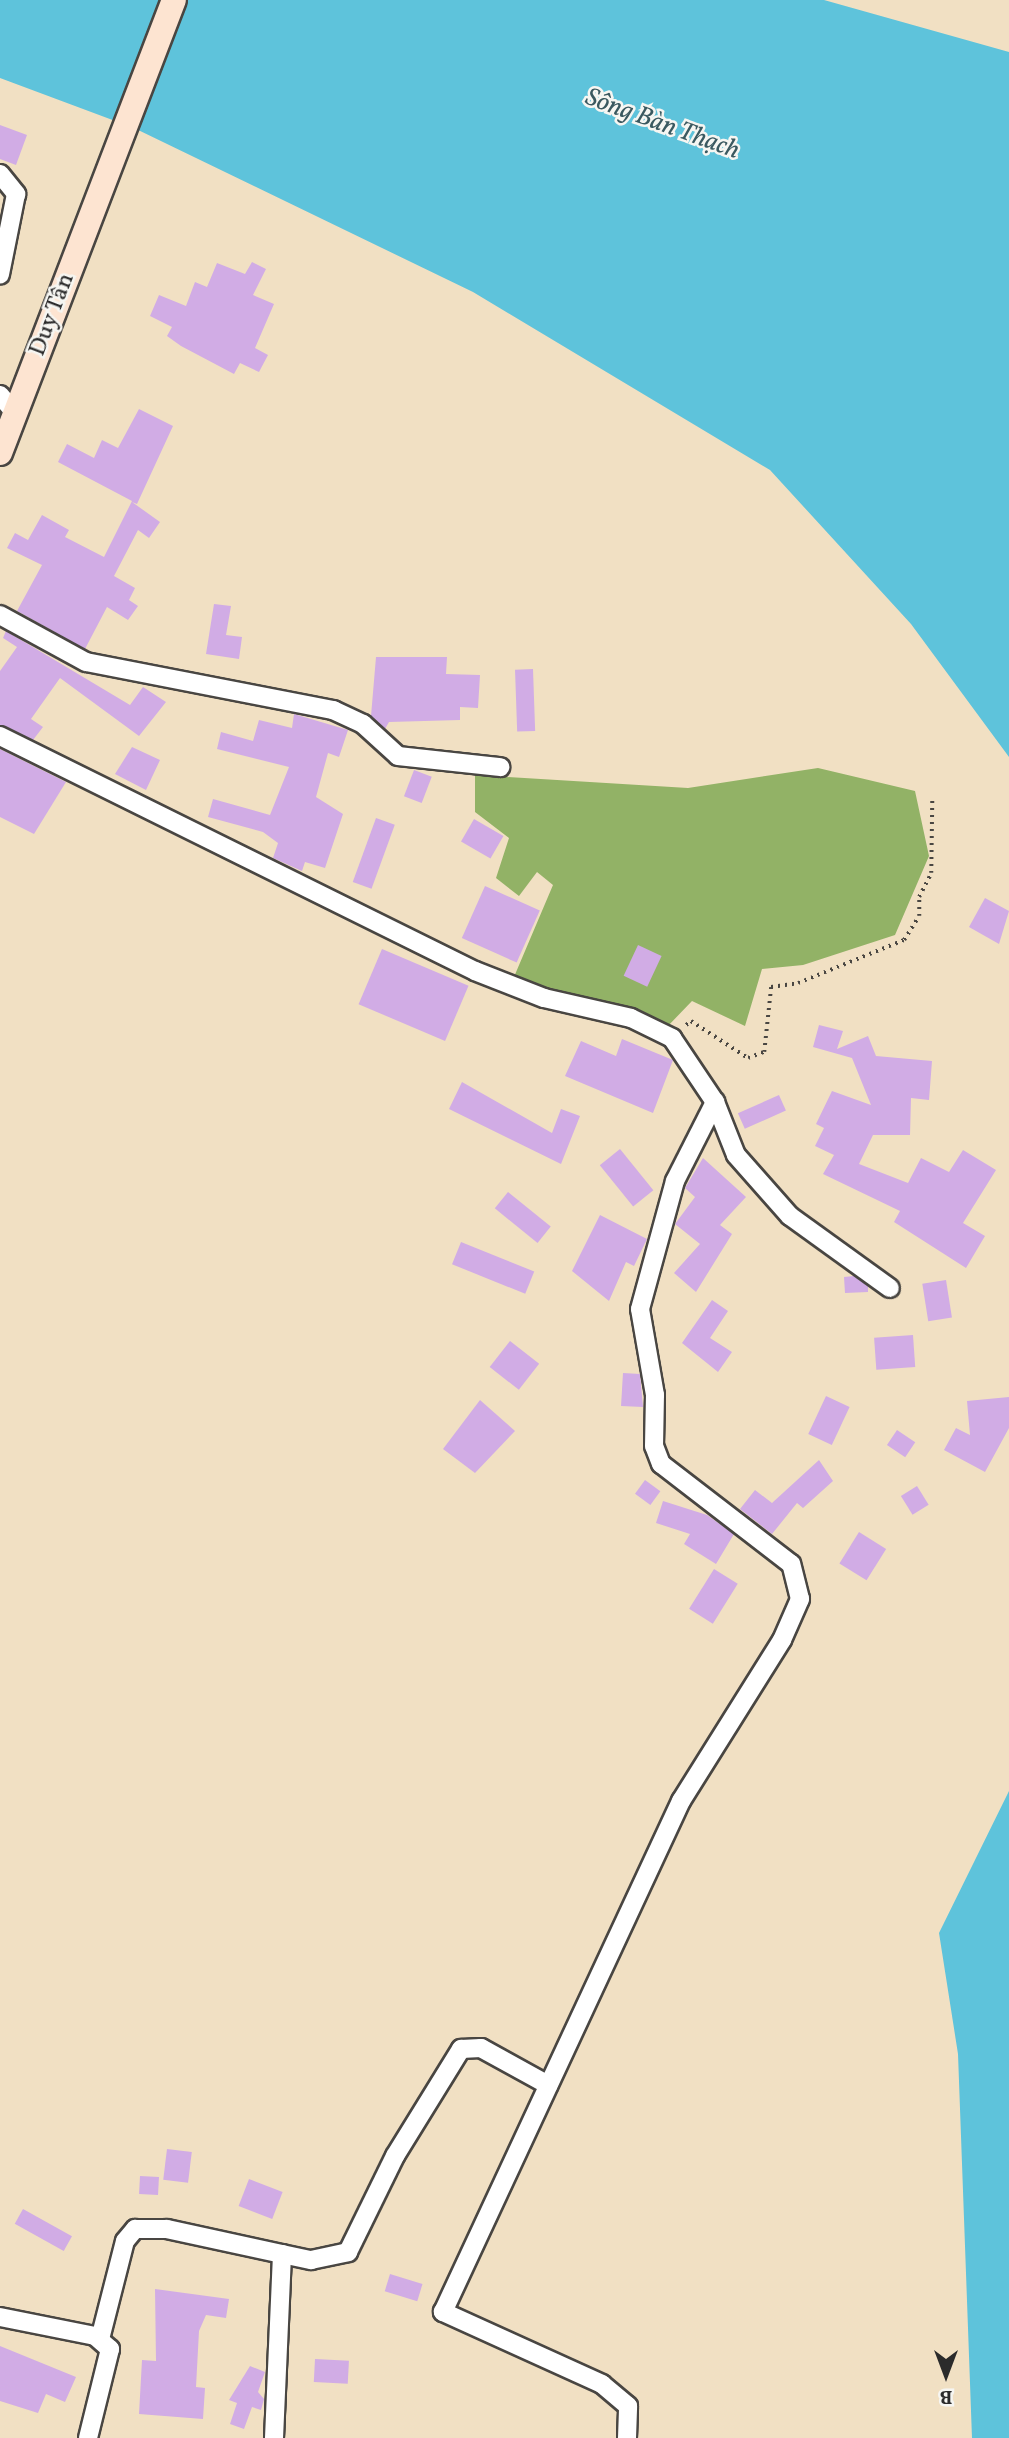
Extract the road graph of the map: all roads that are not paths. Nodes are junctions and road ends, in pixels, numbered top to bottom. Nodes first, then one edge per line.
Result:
1 (173, 0) edge
2 (0, 174) edge
3 (0, 274) edge
4 (8, 404) edge
5 (0, 453) edge
6 (0, 615) edge
7 (0, 736) edge
8 (500, 767) dead end
9 (715, 1102) junction
10 (890, 1288) dead end
11 (548, 2085) junction
12 (282, 2254) junction
13 (0, 2317) edge
14 (100, 2339) junction
15 (88, 2438) edge
16 (274, 2438) edge
17 (627, 2438) edge

1 - 4 street, Duy Tân
2 - 3 street
4 - 5 street, Duy Tân
6 - 8 street
7 - 9 street
9 - 10 street
9 - 11 street
11 - 12 street
11 - 17 street
12 - 14 street
12 - 16 street
13 - 14 street
14 - 15 street

